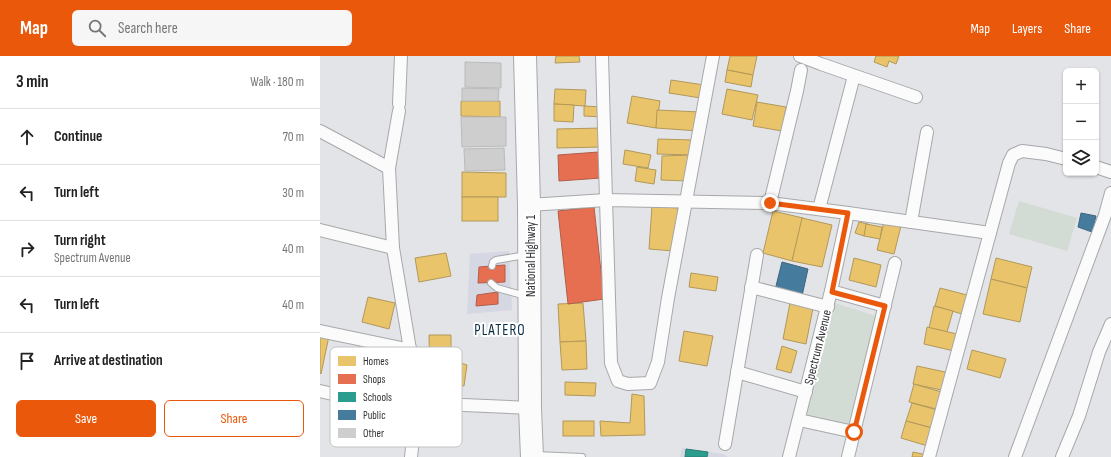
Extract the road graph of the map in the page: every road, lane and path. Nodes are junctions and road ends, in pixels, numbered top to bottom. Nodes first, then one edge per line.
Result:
1 (401, 56) edge
2 (525, 56) edge
3 (602, 56) edge
4 (713, 56) edge
5 (800, 56) edge
6 (802, 70) dead end
7 (854, 76) junction
8 (916, 97) dead end
9 (320, 131) edge
10 (927, 132) dead end
11 (1063, 159) edge
12 (389, 168) junction
13 (1099, 168) edge
14 (1111, 172) edge
15 (1111, 193) edge
16 (606, 200) junction
17 (686, 202) junction
18 (770, 203) junction
19 (529, 205) junction
20 (819, 209) junction
21 (848, 213) junction
22 (911, 222) junction
23 (320, 230) edge
24 (990, 233) junction
25 (393, 248) junction
26 (530, 254) junction
27 (757, 255) dead end
28 (895, 263) dead end
29 (492, 266) dead end
30 (491, 283) dead end
31 (751, 288) junction
32 (832, 292) junction
33 (530, 297) junction
34 (885, 306) junction
35 (828, 307) junction
36 (1111, 324) edge
37 (320, 331) edge
38 (397, 347) edge
39 (410, 347) edge
40 (737, 372) junction
41 (320, 390) edge
42 (330, 392) edge
43 (806, 392) junction
44 (462, 408) edge
45 (530, 408) junction
46 (799, 420) junction
47 (854, 432) junction
48 (725, 444) dead end
49 (412, 447) edge
50 (532, 456) edge
51 (411, 457) edge
52 (582, 457) edge
53 (789, 457) edge
54 (848, 457) edge
55 (929, 457) edge
56 (1015, 457) edge
57 (1062, 457) edge

1 - 12 street
2 - 19 highway, National Highway 1
3 - 16 street
4 - 17 street
5 - 7 street
6 - 18 street
7 - 8 street
7 - 20 street
9 - 12 street
10 - 22 street
11 - 24 street
12 - 25 street
13 - 14 street
15 - 56 street
16 - 17 street
16 - 17 street
16 - 19 street
17 - 18 street
18 - 20 street
19 - 26 highway, National Highway 1
20 - 21 street
21 - 22 street
21 - 32 street, Spectrum Avenue
22 - 24 street
23 - 25 street
24 - 55 street
25 - 39 street
26 - 29 lane
26 - 33 highway, National Highway 1
27 - 31 street
28 - 34 street
30 - 33 lane
31 - 35 street
31 - 40 street
32 - 34 street
32 - 35 street, Spectrum Avenue
33 - 45 highway, National Highway 1
34 - 47 street
35 - 43 street, Spectrum Avenue
36 - 57 street
37 - 38 street
40 - 43 street
40 - 48 street
41 - 42 street
43 - 46 street, Spectrum Avenue
44 - 45 street
45 - 50 highway, National Highway 1
46 - 47 street
46 - 53 street, Spectrum Avenue
47 - 54 street
49 - 51 street
50 - 52 lane

